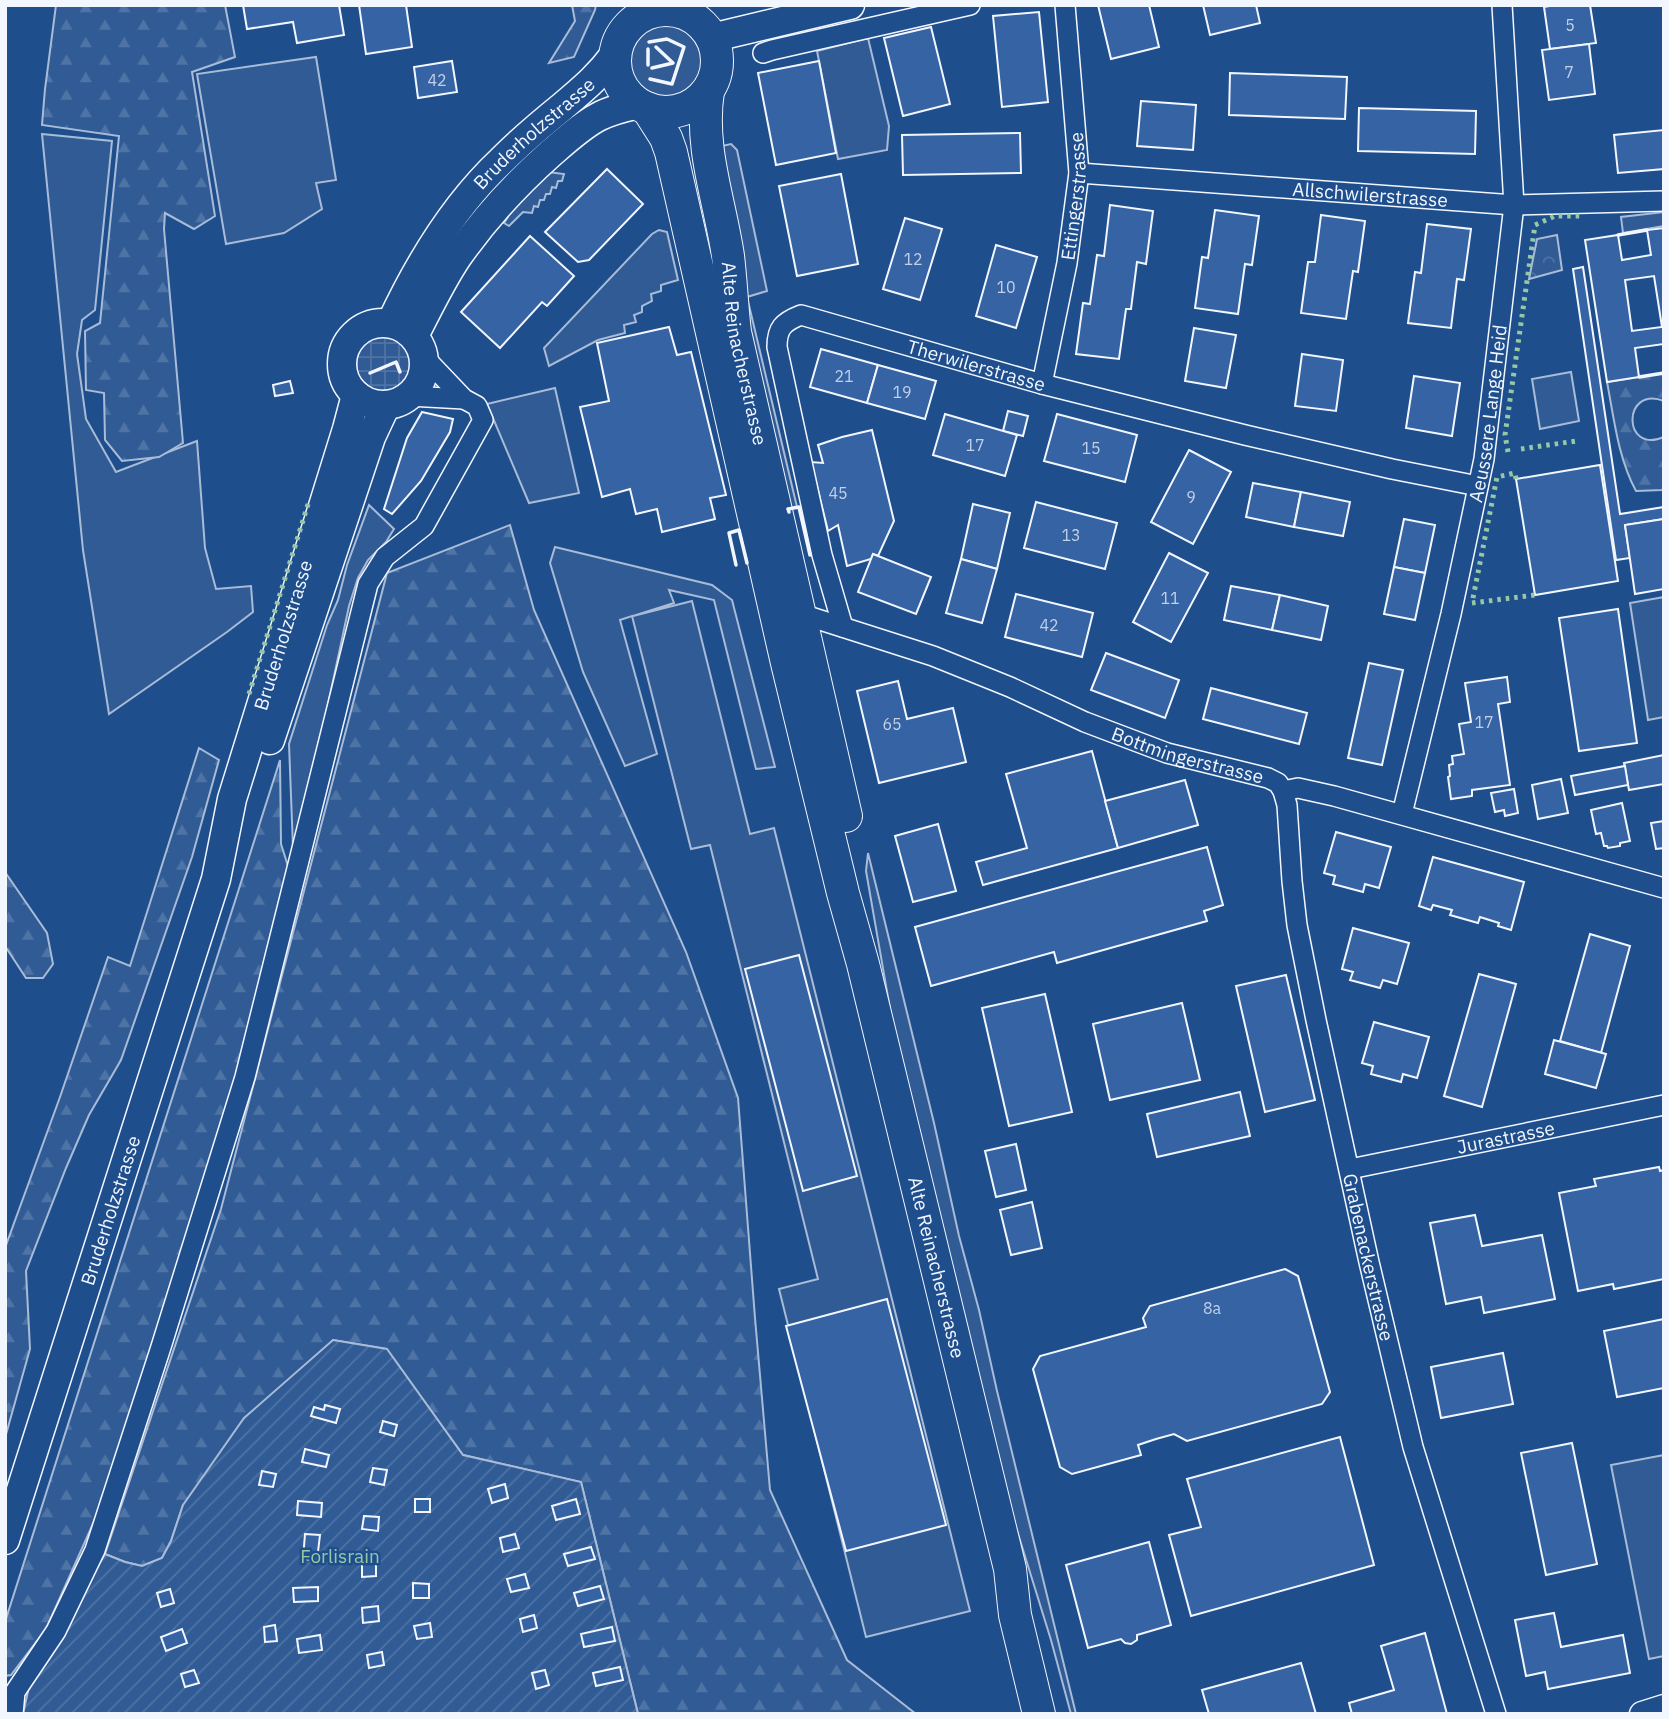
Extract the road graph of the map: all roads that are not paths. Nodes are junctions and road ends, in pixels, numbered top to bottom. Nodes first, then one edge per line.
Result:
1 (850, 5) edge
2 (970, 5) edge
3 (1065, 5) edge
4 (1502, 5) edge
5 (685, 10) edge
6 (623, 30) edge
7 (711, 38) junction
8 (763, 53) dead end
9 (708, 91) junction
10 (643, 106) junction
11 (1079, 173) junction
12 (1664, 201) edge
13 (1514, 205) junction
14 (410, 339) junction
15 (1042, 384) junction
16 (356, 395) junction
17 (464, 399) junction
18 (397, 401) junction
19 (1478, 486) junction
20 (787, 610) junction
21 (843, 627) junction
22 (1283, 790) junction
23 (1402, 814) junction
24 (216, 879) junction
25 (1664, 888) edge
26 (1664, 1105) edge
27 (1350, 1169) junction
28 (5, 1540) edge
29 (1010, 1569) junction
30 (1664, 1707) edge
31 (13, 1714) edge
32 (1039, 1714) edge
33 (1059, 1714) edge
34 (1496, 1714) edge
35 (1642, 1714) edge

1 - 7 main road
2 - 8 street
3 - 11 street, Ettingerstrasse
4 - 13 street, Aeussere Lange Heid
5 - 6 main road
5 - 7 main road
6 - 10 main road
6 - 14 main road, Bruderholzstrasse
7 - 9 main road
9 - 10 main road
9 - 20 main road, Alte Reinacherstrasse
10 - 14 main road, Bruderholzstrasse
10 - 20 main road, Alte Reinacherstrasse
11 - 13 street, Allschwilerstrasse
11 - 15 street, Ettingerstrasse
12 - 13 street, Allschwilerstrasse
13 - 19 street, Aeussere Lange Heid
14 - 16 main road
14 - 17 street
14 - 18 main road
15 - 19 street, Therwilerstrasse
15 - 21 street, Therwilerstrasse
16 - 18 main road
16 - 24 main road, Bruderholzstrasse
17 - 18 street
17 - 31 street
18 - 24 main road, Bruderholzstrasse
19 - 23 street, Aeussere Lange Heid
20 - 21 street, Bottmingerstrasse
20 - 29 main road, Alte Reinacherstrasse
21 - 22 street, Bottmingerstrasse
22 - 23 street, Bottmingerstrasse
22 - 27 street, Grabenackerstrasse
23 - 25 street, Bottmingerstrasse
24 - 28 main road, Bruderholzstrasse
26 - 27 street, Jurastrasse
27 - 34 street, Grabenackerstrasse
29 - 32 main road, Alte Reinacherstrasse
29 - 33 main road, Alte Reinacherstrasse
30 - 35 street

